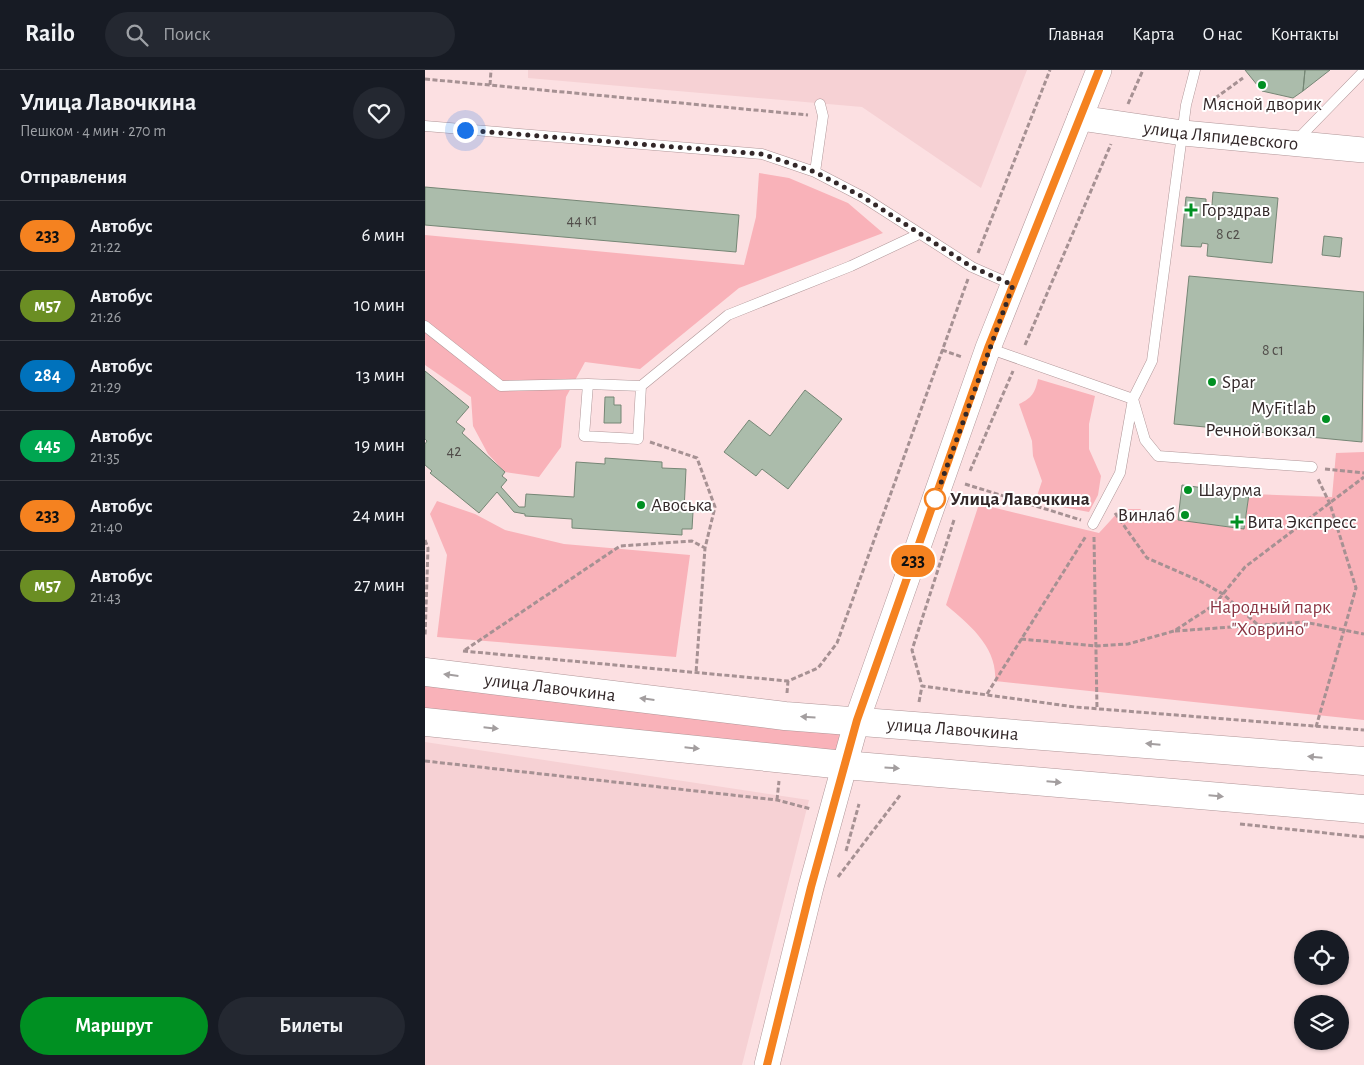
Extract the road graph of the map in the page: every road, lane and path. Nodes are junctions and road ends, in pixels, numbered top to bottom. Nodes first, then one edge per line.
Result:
1 (491, 70) edge
2 (1050, 70) edge
3 (1099, 70) edge
4 (1143, 70) edge
5 (1195, 70) edge
6 (1364, 71) edge
7 (1243, 78) dead end
8 (425, 79) edge
9 (490, 85) junction
10 (1131, 99) dead end
11 (820, 104) dead end
12 (1203, 107) dead end
13 (823, 116) junction
14 (1080, 118) junction
15 (425, 126) edge
16 (1183, 133) junction
17 (1294, 143) junction
18 (1109, 150) dead end
19 (1364, 150) edge
20 (815, 172) junction
21 (919, 234) junction
22 (972, 267) junction
23 (1013, 285) junction
24 (425, 326) edge
25 (988, 348) junction
26 (1019, 359) junction
27 (588, 384) junction
28 (641, 386) junction
29 (1133, 399) junction
30 (638, 439) junction
31 (1312, 467) junction
32 (1364, 475) edge
33 (965, 484) junction
34 (962, 493) dead end
35 (1106, 500) junction
36 (1330, 504) junction
37 (956, 512) dead end
38 (1093, 524) junction
39 (425, 540) edge
40 (705, 548) junction
41 (1223, 594) junction
42 (1258, 625) junction
43 (1346, 630) junction
44 (1174, 632) junction
45 (1364, 634) edge
46 (425, 637) edge
47 (1021, 639) junction
48 (1096, 646) junction
49 (454, 651) dead end
50 (464, 651) junction
51 (425, 672) edge
52 (696, 673) junction
53 (987, 694) junction
54 (1097, 709) junction
55 (857, 720) junction
56 (425, 722) edge
57 (1316, 726) junction
58 (1364, 730) edge
59 (425, 761) edge
60 (1364, 761) edge
61 (844, 765) junction
62 (895, 790) dead end
63 (860, 801) dead end
64 (1364, 809) edge
65 (832, 813) junction
66 (838, 878) dead end
67 (769, 1065) edge

1 - 9 path
2 - 22 path
3 - 14 street
4 - 10 path
5 - 16 lane
6 - 17 lane
7 - 12 path
8 - 9 path
9 - 13 path
11 - 13 lane
13 - 20 lane
14 - 16 street, улица Ляпидевского
14 - 23 street
15 - 20 lane
16 - 17 street, улица Ляпидевского
16 - 29 lane
17 - 19 street, улица Ляпидевского
18 - 26 path
20 - 21 lane
21 - 22 lane
21 - 28 lane
22 - 23 lane
22 - 52 path
23 - 25 street
24 - 27 lane
25 - 26 lane
25 - 55 street
26 - 29 lane
26 - 33 path
27 - 28 lane
27 - 30 lane
28 - 30 lane
29 - 31 lane
29 - 35 lane
30 - 40 path
31 - 32 path
31 - 36 path
32 - 36 path
33 - 34 path
33 - 38 path
35 - 38 lane
35 - 41 path
36 - 41 path
36 - 43 path
37 - 53 path
38 - 47 path
38 - 48 path
39 - 46 path
40 - 50 path
40 - 52 path
41 - 42 path
41 - 44 path
42 - 43 path
42 - 44 path
43 - 45 path
43 - 57 path
44 - 48 path
47 - 48 path
47 - 53 path
48 - 54 path
49 - 50 path
50 - 52 path
55 -> 51 main road, улица Лавочкина
53 - 54 path
54 - 57 path
60 -> 55 main road, улица Лавочкина
55 - 61 street
56 -> 61 main road
57 - 58 path
59 - 65 path
61 -> 64 main road
61 - 65 street
62 - 66 path
63 - 65 path
65 - 67 street

